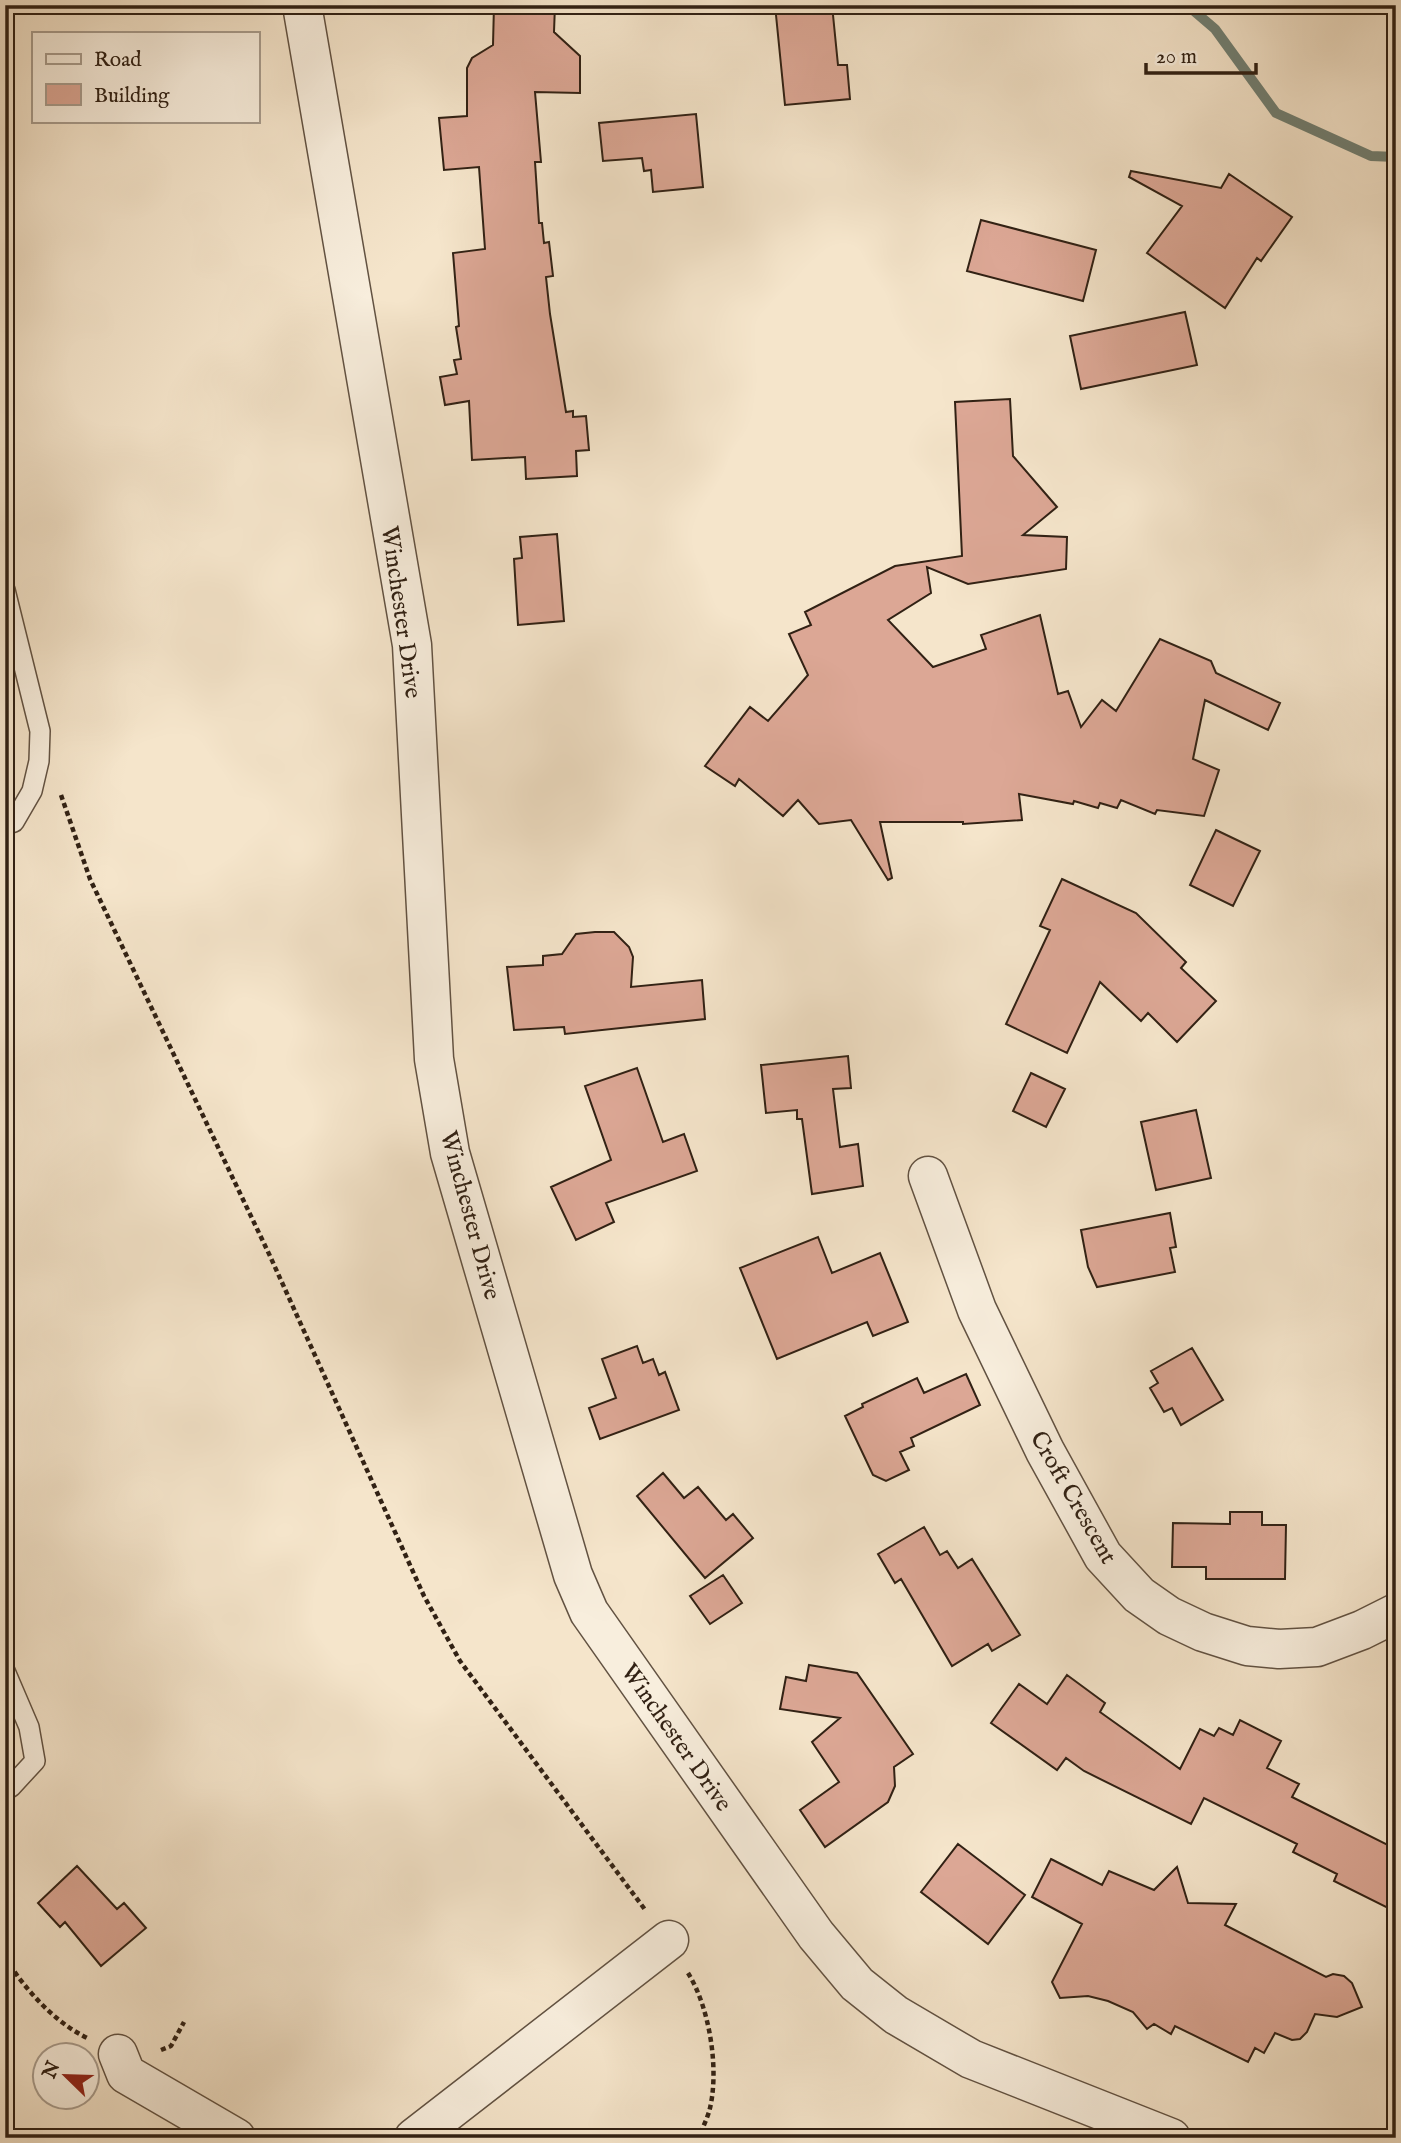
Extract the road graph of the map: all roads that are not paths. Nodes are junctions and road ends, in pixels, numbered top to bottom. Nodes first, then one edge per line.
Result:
1 (302, 5) edge
2 (5, 590) edge
3 (5, 825) edge
4 (928, 1176) dead end
5 (1396, 1613) edge
6 (5, 1671) edge
7 (5, 1787) edge
8 (669, 1940) road end
9 (118, 2054) dead end
10 (236, 2138) edge
11 (414, 2138) edge
12 (1171, 2138) edge

1 - 12 street, Winchester Drive
2 - 3 lane
4 - 5 street, Croft Crescent
6 - 7 lane
8 - 11 street
9 - 10 street

